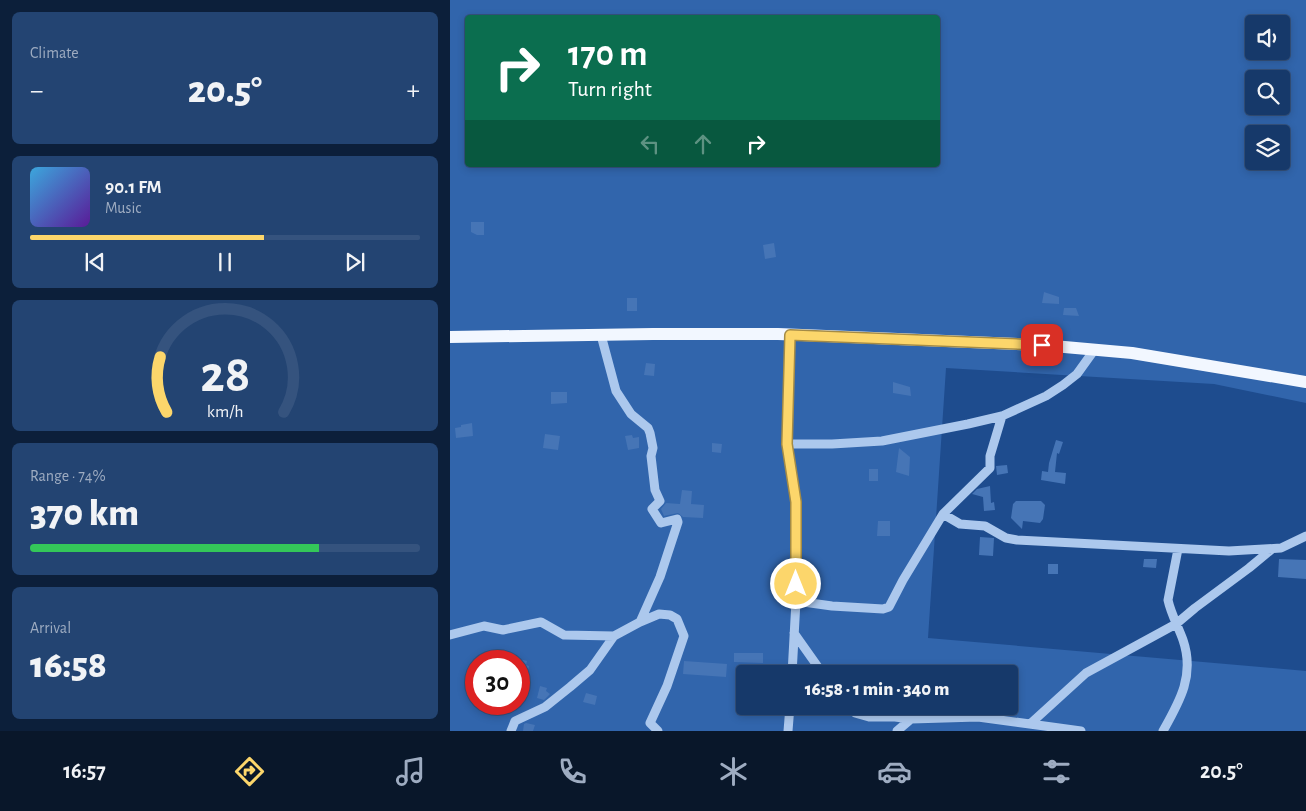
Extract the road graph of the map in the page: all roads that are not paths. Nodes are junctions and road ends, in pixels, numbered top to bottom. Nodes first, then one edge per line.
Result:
1 (601, 335) junction
2 (790, 335) junction
3 (450, 337) edge
4 (1095, 349) junction
5 (1306, 382) edge
6 (1002, 416) junction
7 (787, 444) junction
8 (943, 514) junction
9 (1306, 536) edge
10 (1178, 549) junction
11 (1272, 549) junction
12 (796, 601) junction
13 (640, 622) junction
14 (1176, 624) junction
15 (794, 633) junction
16 (450, 635) edge
17 (614, 636) junction
18 (792, 665) edge
19 (816, 665) edge
20 (789, 715) edge
21 (859, 715) edge
22 (911, 719) junction
23 (1030, 724) junction
24 (511, 731) edge
25 (658, 731) edge
26 (788, 731) edge
27 (897, 731) edge
28 (1081, 731) edge
29 (1163, 731) edge

1 - 2 main road
1 - 3 main road
1 - 13 street
2 - 4 main road
2 - 7 street
4 - 5 main road
4 - 6 street
6 - 7 street
6 - 8 street
7 - 12 street
8 - 10 street
8 - 12 street
9 - 11 street
10 - 11 street
10 - 14 street
11 - 14 street
12 - 15 street
13 - 17 street
13 - 25 street
14 - 23 street
14 - 29 street
15 - 18 street
15 - 19 street
16 - 17 street
17 - 24 street
20 - 26 street
21 - 22 street
22 - 23 street
22 - 27 street
23 - 28 street

